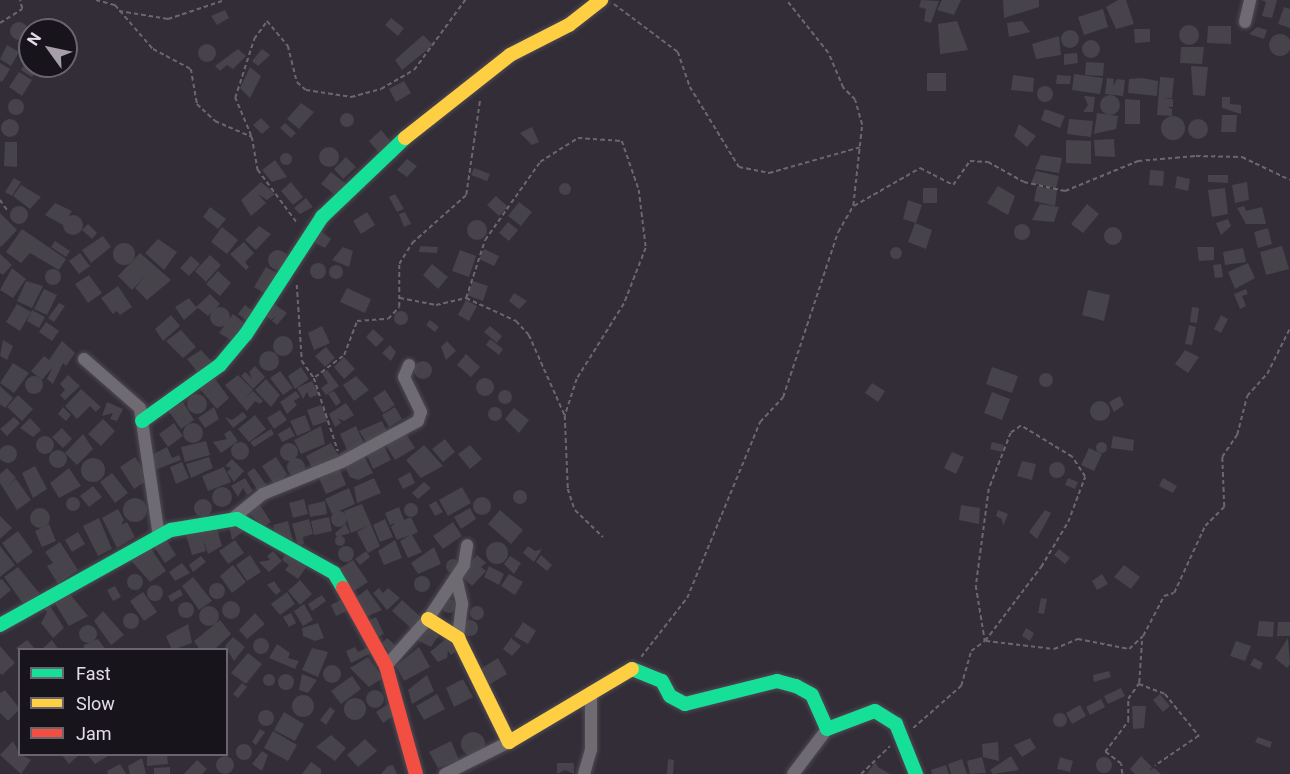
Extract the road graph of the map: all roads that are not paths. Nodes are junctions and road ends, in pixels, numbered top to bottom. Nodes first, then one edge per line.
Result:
1 (601, 0) edge
2 (1250, 0) edge
3 (1245, 22) dead end
4 (84, 359) dead end
5 (409, 365) dead end
6 (142, 421) junction
7 (232, 519) junction
8 (159, 536) junction
9 (467, 545) dead end
10 (456, 577) junction
11 (428, 619) junction
12 (0, 625) edge
13 (458, 638) junction
14 (386, 666) junction
15 (591, 696) junction
16 (827, 729) junction
17 (509, 742) junction
18 (416, 774) edge
19 (445, 774) edge
20 (584, 774) edge
21 (793, 774) edge
22 (916, 774) edge

1 - 6 street
2 - 3 street
4 - 6 street
5 - 7 street
6 - 8 street
7 - 8 street
7 - 14 street
8 - 12 street
9 - 10 street
10 - 11 street
10 - 13 street
11 - 13 street
11 - 14 street
13 - 17 street
14 - 18 street
15 - 16 street
15 - 17 street
15 - 20 street
16 - 21 street
16 - 22 street
17 - 19 street

